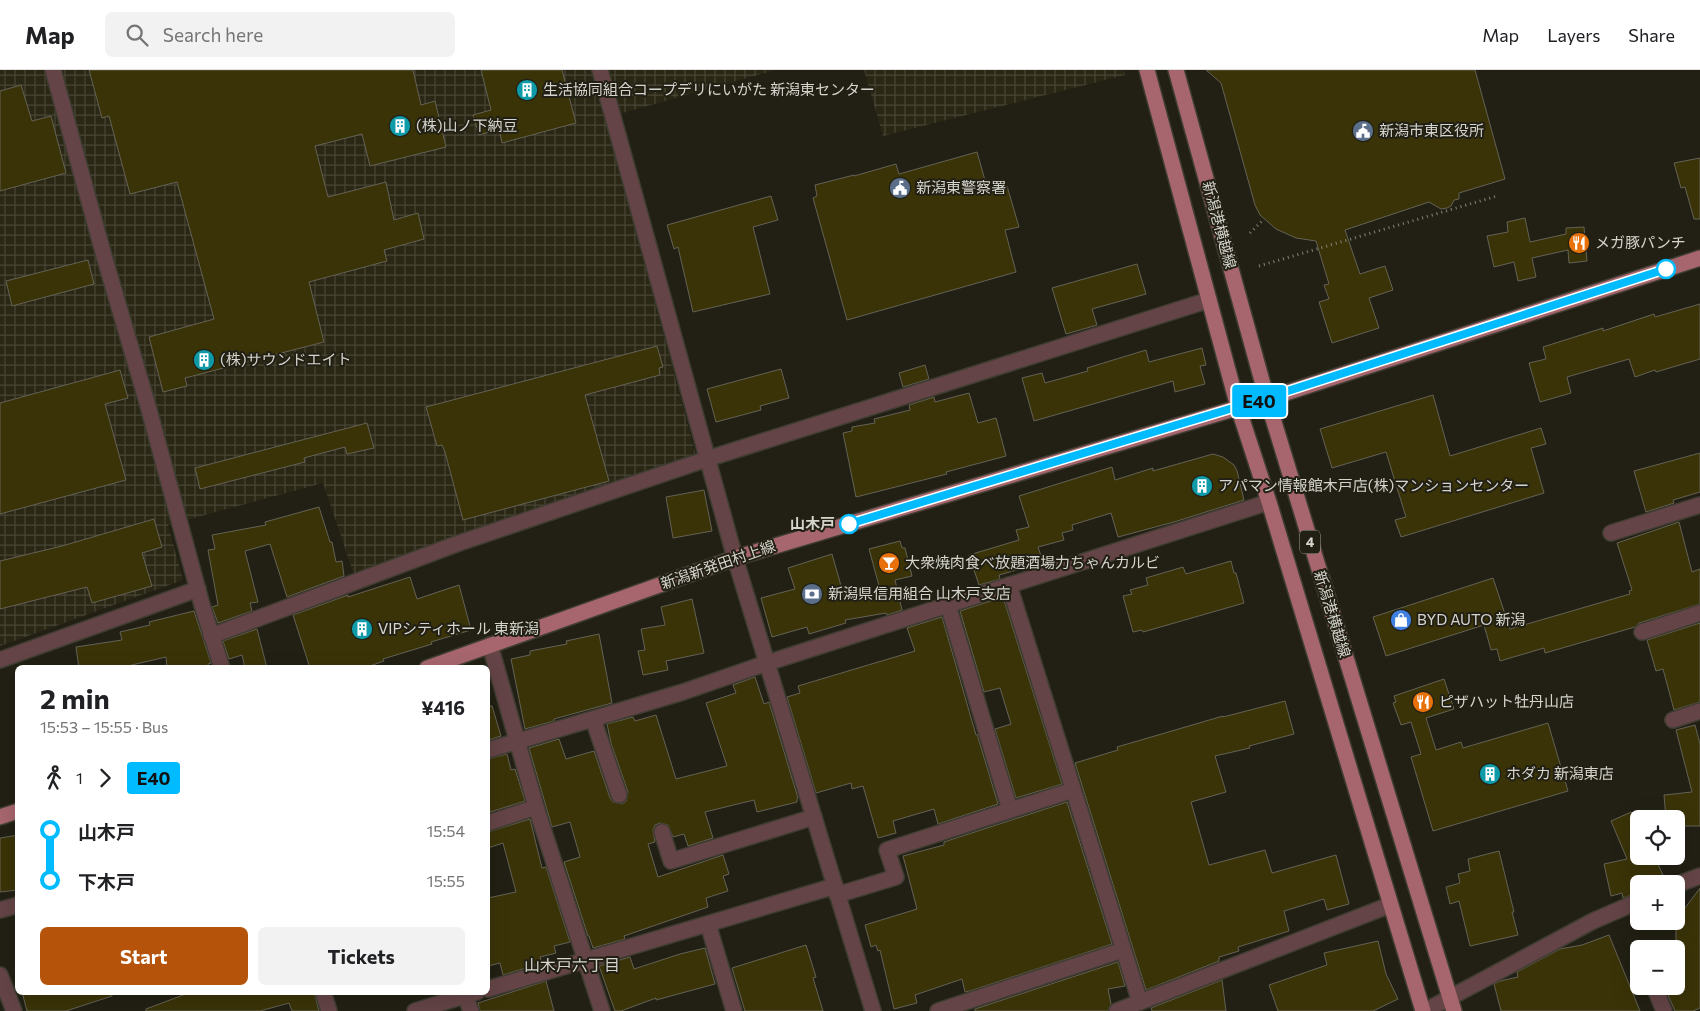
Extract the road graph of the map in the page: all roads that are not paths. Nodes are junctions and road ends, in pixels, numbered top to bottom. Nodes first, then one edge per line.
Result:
1 (53, 70) edge
2 (600, 70) edge
3 (1147, 70) edge
4 (1176, 70) edge
5 (1700, 258) edge
6 (1209, 300) junction
7 (1266, 398) junction
8 (1238, 407) junction
9 (707, 460) junction
10 (1269, 502) junction
11 (1700, 505) edge
12 (1611, 533) dead end
13 (735, 558) junction
14 (1009, 585) junction
15 (198, 589) junction
16 (948, 605) junction
17 (1700, 613) edge
18 (1642, 632) dead end
19 (211, 636) junction
20 (490, 645) junction
21 (0, 660) edge
22 (767, 663) junction
23 (221, 665) edge
24 (434, 665) edge
25 (1700, 711) edge
26 (593, 719) junction
27 (1673, 720) dead end
28 (517, 742) junction
29 (490, 749) edge
30 (1073, 790) junction
31 (619, 795) dead end
32 (536, 807) junction
33 (1010, 810) junction
34 (15, 812) edge
35 (0, 817) edge
36 (814, 817) junction
37 (490, 821) edge
38 (662, 832) dead end
39 (1700, 876) edge
40 (1685, 882) edge
41 (836, 890) junction
42 (1390, 905) junction
43 (1630, 905) edge
44 (15, 906) edge
45 (0, 910) edge
46 (708, 924) junction
47 (1124, 950) junction
48 (586, 960) junction
49 (0, 975) edge
50 (490, 988) edge
51 (324, 995) edge
52 (468, 995) edge
53 (471, 995) edge
54 (1658, 995) edge
55 (1140, 1002) junction
56 (1452, 1004) edge
57 (14, 1011) edge
58 (329, 1011) edge
59 (415, 1011) edge
60 (471, 1011) edge
61 (602, 1011) edge
62 (734, 1011) edge
63 (872, 1011) edge
64 (938, 1011) edge
65 (1117, 1011) edge
66 (1424, 1011) edge
67 (1664, 1011) edge

1 - 15 street
2 - 9 street
3 - 6 main road, 新潟港横越線 / 4
4 - 7 main road, 新潟港横越線 / 4
5 - 7 main road, 新潟新発田村上線
6 - 8 main road, 新潟港横越線 / 4
6 - 9 street
7 - 8 main road, 新潟新発田村上線
7 - 56 main road, 新潟港横越線 / 4
8 - 10 main road, 新潟港横越線 / 4
8 - 13 main road, 新潟新発田村上線
9 - 13 street
9 - 19 street
10 - 14 street
10 - 42 main road, 新潟港横越線 / 4
11 - 12 street
13 - 20 main road, 新潟新発田村上線
13 - 22 street
14 - 16 street
14 - 30 street
15 - 19 street
15 - 21 street
16 - 22 street
16 - 33 street
17 - 18 street
19 - 23 street
20 - 24 main road, 新潟新発田村上線
20 - 28 street
22 - 26 street
22 - 36 street
25 - 27 street
26 - 28 street
26 - 31 street
28 - 29 street
28 - 32 street
30 - 33 street
30 - 47 street
32 - 37 street
32 - 48 street
33 - 41 street
34 - 35 main road
36 - 38 street
36 - 41 street
39 - 40 street
41 - 46 street
41 - 63 street
42 - 55 street
42 - 66 main road, 新潟港横越線 / 4
43 - 56 street
44 - 45 street
46 - 48 street
46 - 62 street
47 - 55 street
47 - 64 street
48 - 50 street
48 - 61 street
49 - 57 street
51 - 58 street
52 - 59 street
53 - 60 street
54 - 67 street
55 - 65 street
56 - 66 street

